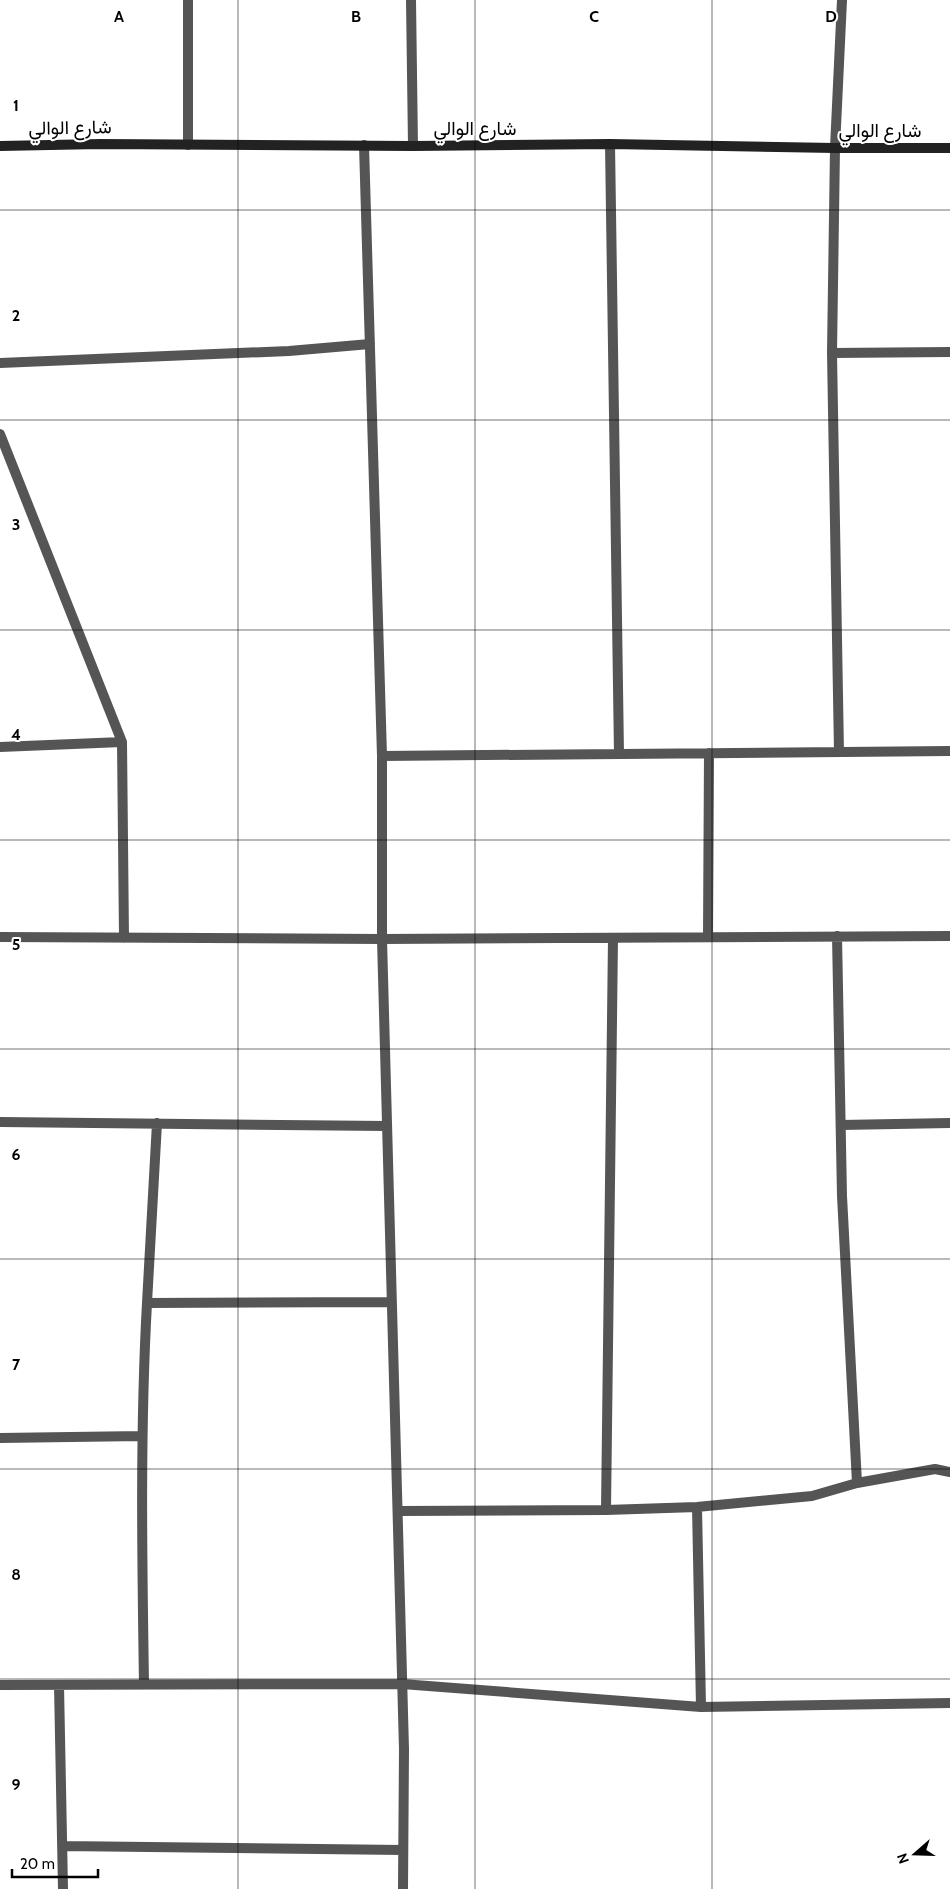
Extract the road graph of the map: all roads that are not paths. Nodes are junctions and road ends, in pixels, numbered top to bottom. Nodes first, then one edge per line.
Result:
1 (188, 0) edge
2 (410, 0) edge
3 (842, 0) edge
4 (610, 144) junction
5 (188, 145) junction
6 (364, 145) junction
7 (0, 146) edge
8 (413, 146) junction
9 (835, 148) junction
10 (950, 148) edge
11 (370, 344) junction
12 (950, 352) edge
13 (832, 353) junction
14 (0, 363) edge
15 (0, 434) edge
16 (122, 742) junction
17 (0, 747) edge
18 (950, 751) edge
19 (839, 752) junction
20 (709, 753) junction
21 (619, 754) junction
22 (382, 756) junction
23 (837, 936) junction
24 (950, 936) edge
25 (0, 937) edge
26 (708, 937) junction
27 (124, 938) junction
28 (613, 938) junction
29 (382, 940) junction
30 (0, 1122) edge
31 (157, 1123) junction
32 (950, 1123) edge
33 (841, 1125) junction
34 (387, 1126) junction
35 (391, 1302) junction
36 (147, 1303) junction
37 (142, 1436) junction
38 (0, 1438) edge
39 (950, 1472) edge
40 (857, 1483) junction
41 (697, 1507) junction
42 (606, 1510) junction
43 (398, 1511) junction
44 (144, 1684) junction
45 (402, 1684) junction
46 (0, 1685) edge
47 (59, 1685) junction
48 (950, 1702) edge
49 (701, 1708) junction
50 (62, 1846) junction
51 (403, 1850) junction
52 (63, 1889) edge
53 (403, 1889) edge

1 - 5 street
2 - 8 street
3 - 9 street
4 - 8 main road, شارع الوالي
4 - 9 main road, شارع الوالي
4 - 21 street
5 - 6 main road, شارع الوالي
5 - 7 main road, شارع الوالي
6 - 8 main road, شارع الوالي
6 - 11 street
9 - 10 main road, شارع الوالي
9 - 13 street
11 - 14 street
11 - 22 street
12 - 13 street
13 - 19 street
15 - 16 street
16 - 17 street
16 - 27 street
18 - 19 street
19 - 20 street
20 - 21 street
20 - 26 street
21 - 22 street
22 - 29 street
23 - 24 street
23 - 26 street
23 - 33 street
25 - 27 street
26 - 28 street
27 - 29 street
28 - 29 street
28 - 42 street
29 - 34 street
30 - 31 street
31 - 34 street
31 - 36 street
32 - 33 street
33 - 40 street
34 - 35 street
35 - 36 street
35 - 43 street
36 - 37 street
37 - 38 street
37 - 44 street
39 - 40 street
40 - 41 street
41 - 42 street
41 - 49 street
42 - 43 street
43 - 45 street
44 - 45 street
44 - 47 street
45 - 49 street
45 - 51 street
46 - 47 street
47 - 50 street
48 - 49 street
50 - 51 street
50 - 52 street
51 - 53 street

